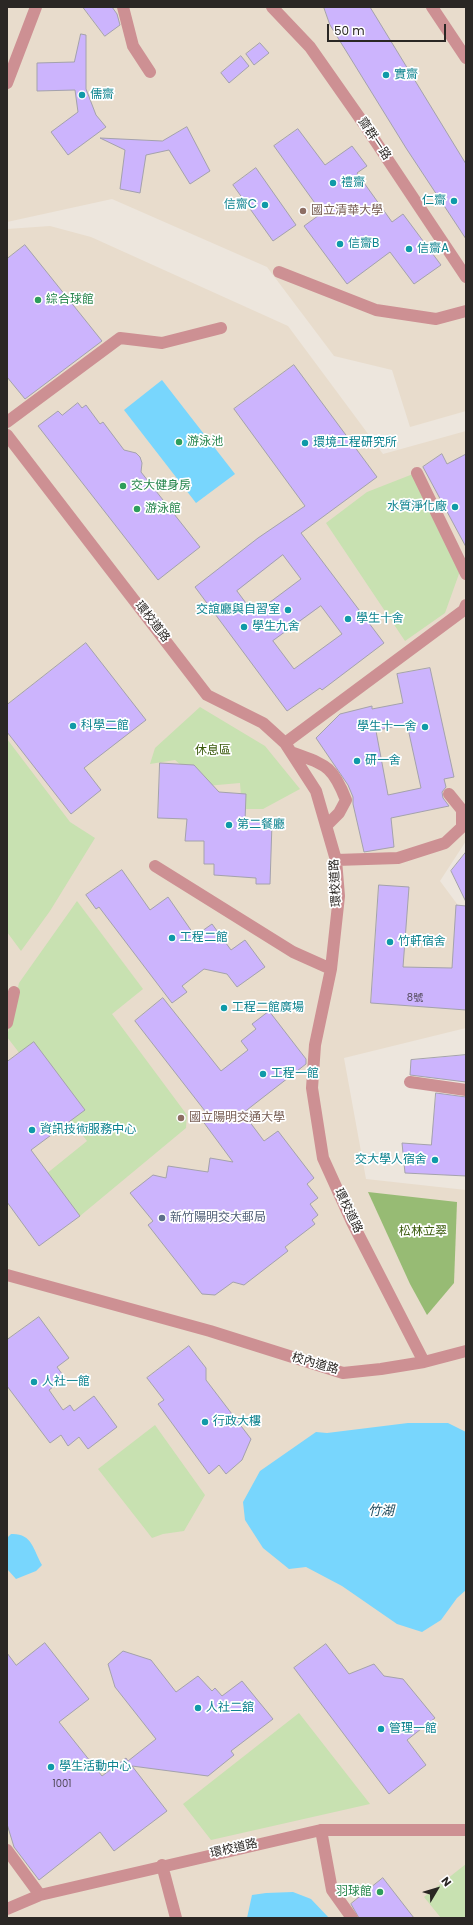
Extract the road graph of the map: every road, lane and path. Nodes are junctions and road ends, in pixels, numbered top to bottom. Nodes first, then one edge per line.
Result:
1 (36, 7) edge
2 (123, 7) edge
3 (272, 7) edge
4 (432, 7) edge
5 (466, 58) edge
6 (10, 67) edge
7 (150, 72) dead end
8 (7, 83) edge
9 (279, 272) dead end
10 (466, 277) edge
11 (466, 311) edge
12 (221, 328) dead end
13 (7, 422) edge
14 (7, 435) edge
15 (417, 473) dead end
16 (466, 574) edge
17 (466, 606) edge
18 (288, 748) junction
19 (449, 794) dead end
20 (326, 826) junction
21 (336, 860) junction
22 (155, 866) dead end
23 (331, 969) junction
24 (14, 992) dead end
25 (7, 1024) edge
26 (410, 1082) dead end
27 (466, 1090) edge
28 (7, 1275) edge
29 (466, 1351) edge
30 (424, 1362) junction
31 (320, 1830) junction
32 (466, 1830) edge
33 (7, 1850) edge
34 (162, 1865) junction
35 (40, 1895) junction
36 (7, 1909) edge
37 (176, 1918) edge
38 (352, 1918) edge

1 - 6 lane
2 - 7 lane
3 - 10 lane, 齋群一路
4 - 5 lane
6 - 8 lane
9 - 11 lane
12 - 13 lane
14 - 18 lane, 環校道路
15 - 16 lane
17 - 18 lane
18 - 20 lane, 環校道路
18 - 20 lane
19 - 21 lane
20 - 21 lane, 環校道路
21 - 23 lane, 環校道路
22 - 23 lane
23 - 30 lane, 環校道路
24 - 25 lane
26 - 27 lane
28 - 30 lane, 校內道路
29 - 30 lane
31 - 32 lane, 環校道路
31 - 34 lane, 環校道路
31 - 38 lane
33 - 35 lane
34 - 35 lane, 環校道路
34 - 37 lane
35 - 36 lane, 環校道路

